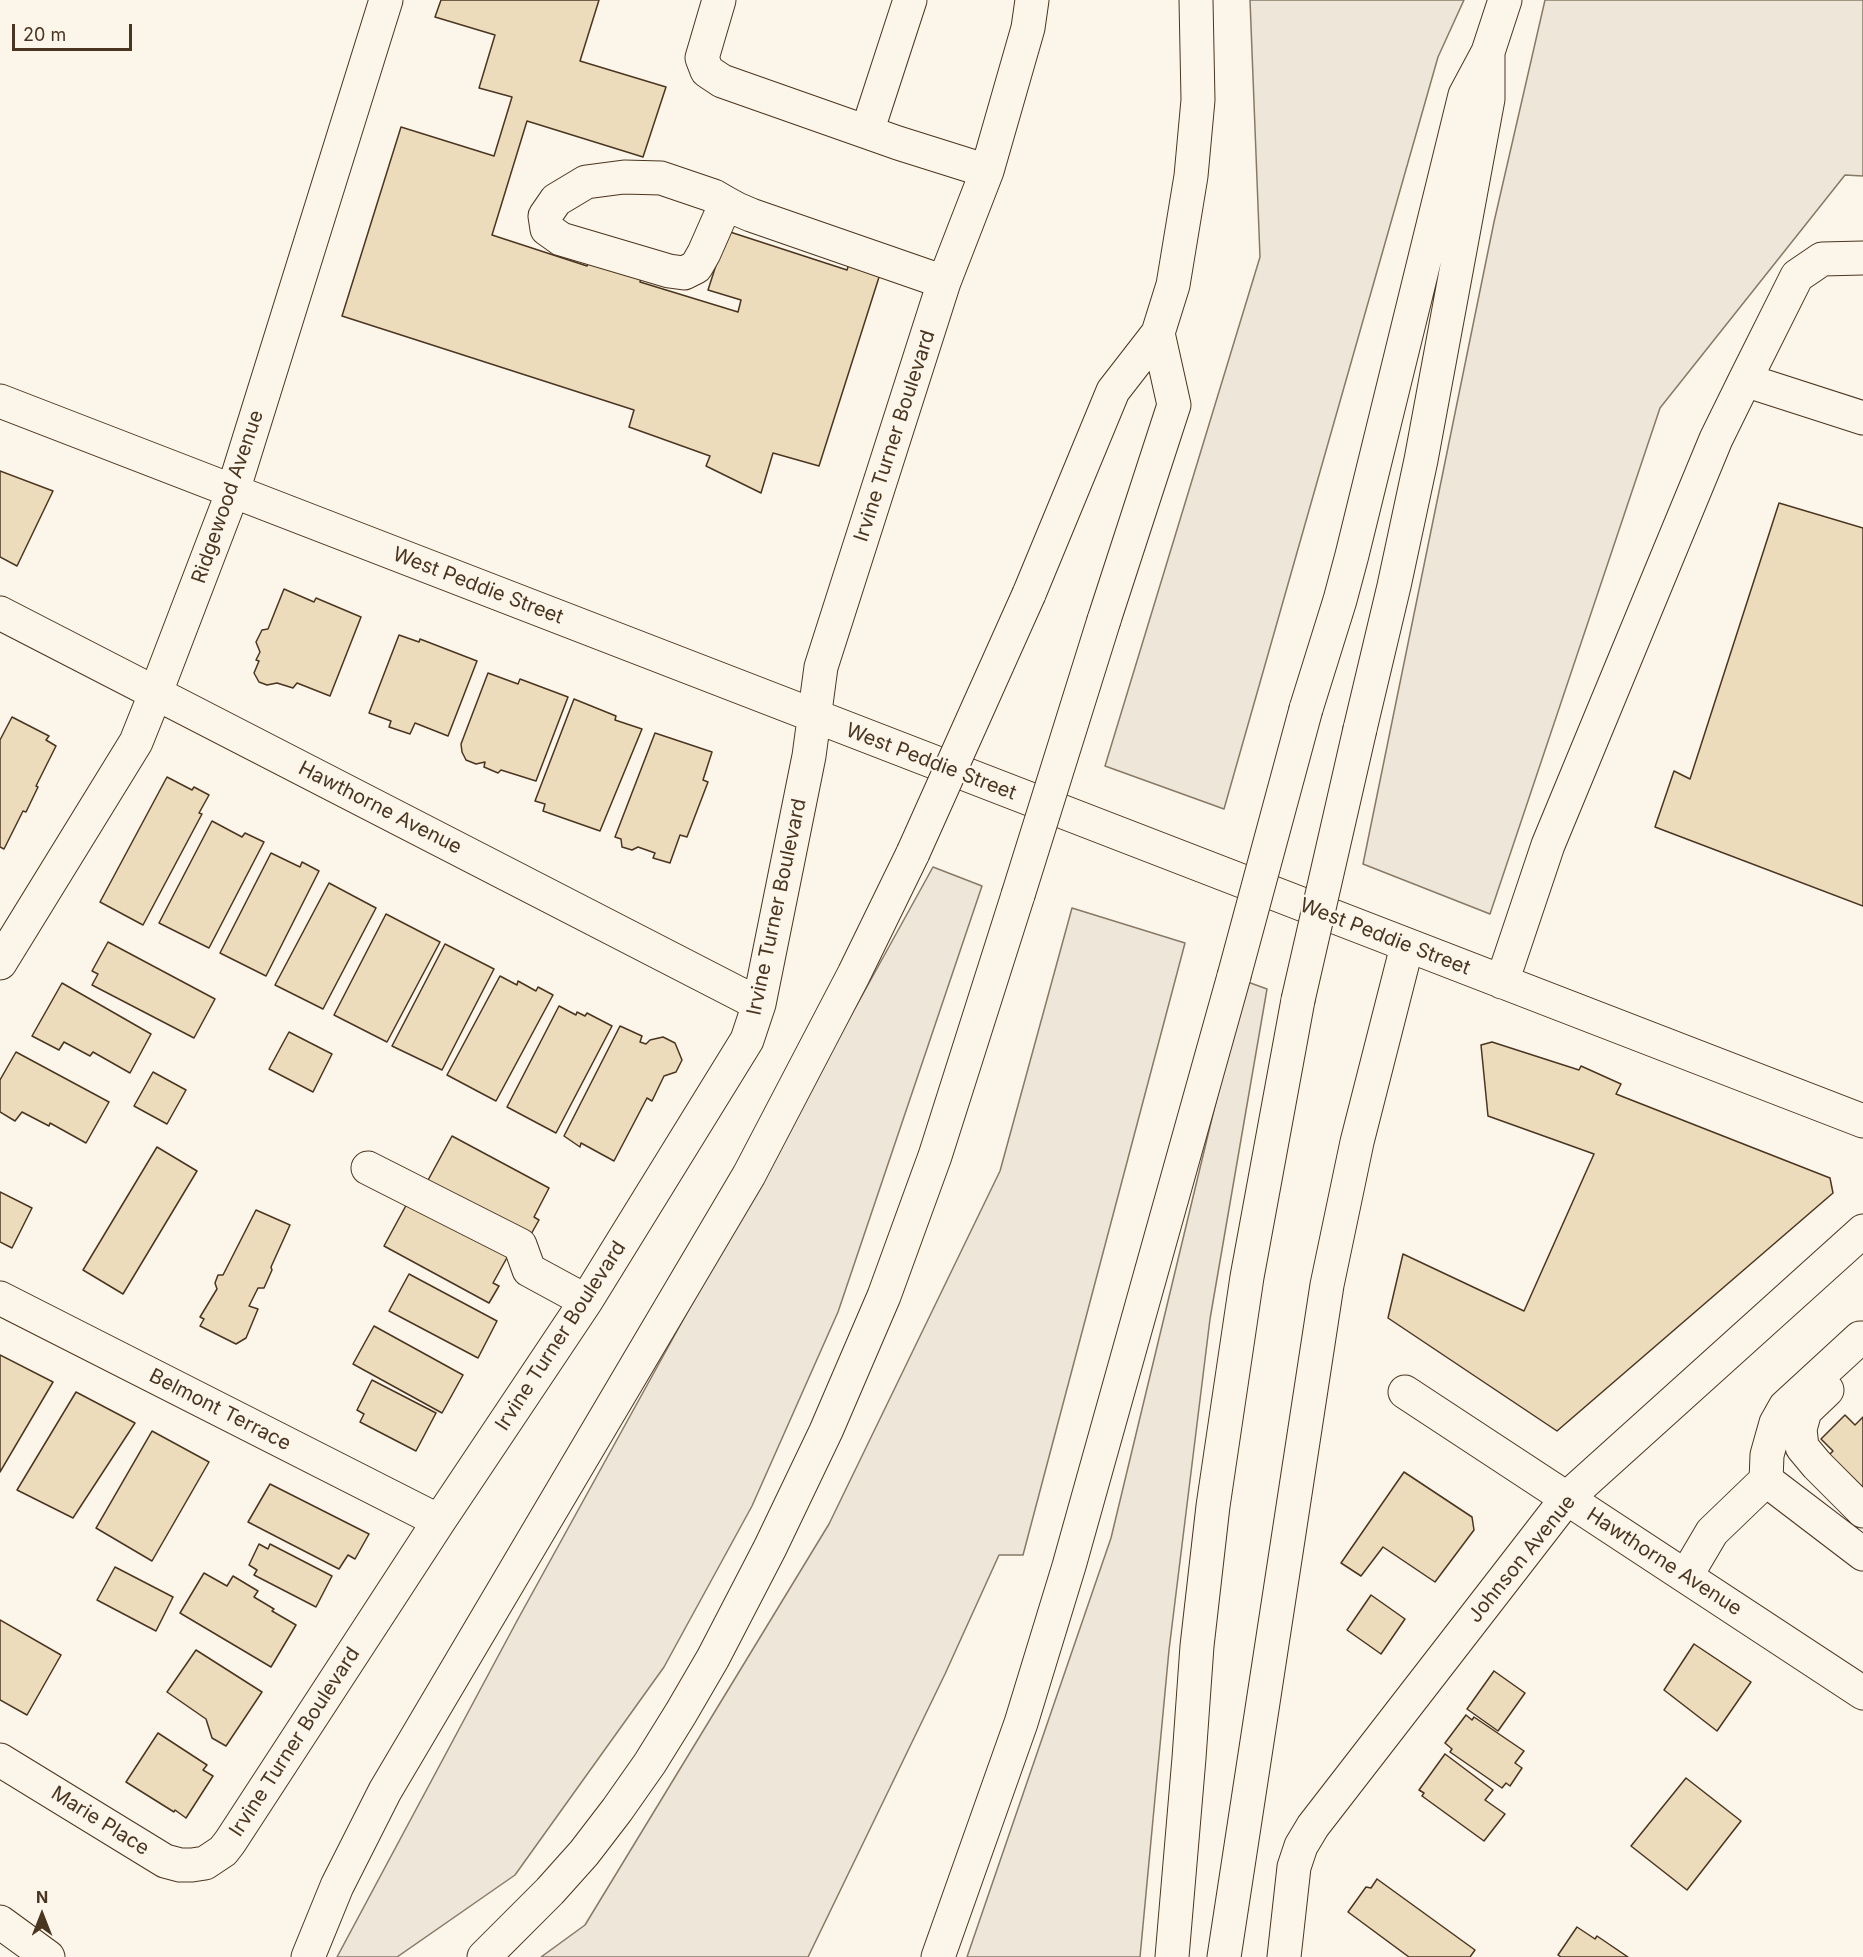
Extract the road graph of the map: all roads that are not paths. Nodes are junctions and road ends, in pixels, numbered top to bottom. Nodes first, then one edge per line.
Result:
1 (386, 0) edge
2 (718, 0) edge
3 (910, 0) edge
4 (1032, 0) edge
5 (1196, 0) edge
6 (1505, 0) edge
7 (1488, 52) junction
8 (867, 132) junction
9 (987, 171) junction
10 (726, 202) junction
11 (1863, 258) edge
12 (944, 282) junction
13 (1158, 333) junction
14 (1745, 380) junction
15 (0, 401) edge
16 (1863, 418) edge
17 (234, 491) junction
18 (0, 613) edge
19 (156, 692) junction
20 (814, 717) junction
21 (1407, 946) junction
22 (0, 963) edge
23 (1502, 982) junction
24 (759, 1004) junction
25 (1863, 1121) edge
26 (368, 1168) dead end
27 (1863, 1231) edge
28 (0, 1299) edge
29 (586, 1301) junction
30 (1863, 1338) edge
31 (1863, 1360) edge
32 (1406, 1392) dead end
33 (1766, 1480) junction
34 (1568, 1498) junction
35 (1863, 1511) edge
36 (439, 1521) junction
37 (1863, 1554) edge
38 (1686, 1576) junction
39 (1863, 1693) edge
40 (0, 1760) edge
41 (205, 1863) joint
42 (0, 1923) edge
43 (48, 1957) edge
44 (308, 1957) edge
45 (484, 1957) edge
46 (939, 1957) edge
47 (1172, 1957) edge
48 (1224, 1957) edge
49 (1284, 1957) edge

1 - 17 main road, Ridgewood Avenue
2 - 8 main road
3 - 8 main road
4 - 9 main road, Irvine Turner Boulevard
5 - 13 main road
6 - 7 main road
7 - 46 main road, bridge
7 - 47 main road, bridge
8 - 9 main road
9 - 12 main road, Irvine Turner Boulevard
10 - 10 main road
10 - 12 main road
11 - 14 main road
12 - 20 main road, Irvine Turner Boulevard
13 - 44 main road, bridge
13 - 45 main road, bridge
14 - 16 main road
14 - 23 main road
15 - 17 main road, West Peddie Street
17 - 19 main road, Ridgewood Avenue
17 - 20 main road, West Peddie Street
18 - 19 main road, Hawthorne Avenue
19 - 22 main road, Ridgewood Avenue
19 - 24 main road, Hawthorne Avenue
20 - 21 main road, West Peddie Street
20 - 24 main road, Irvine Turner Boulevard
21 - 23 main road, West Peddie Street
21 - 48 main road
23 - 25 main road, West Peddie Street
24 - 29 main road, Irvine Turner Boulevard
26 - 29 main road
27 - 34 main road, Johnson Avenue
28 - 36 main road, Belmont Terrace
29 - 36 main road, Irvine Turner Boulevard
30 - 33 main road
31 - 35 main road
32 - 34 main road, Hawthorne Avenue
33 - 37 main road
33 - 38 main road
34 - 38 main road, Hawthorne Avenue
34 - 49 main road, Johnson Avenue
36 - 41 main road, Irvine Turner Boulevard
38 - 39 main road, Hawthorne Avenue
40 - 41 main road, Marie Place
42 - 43 main road

